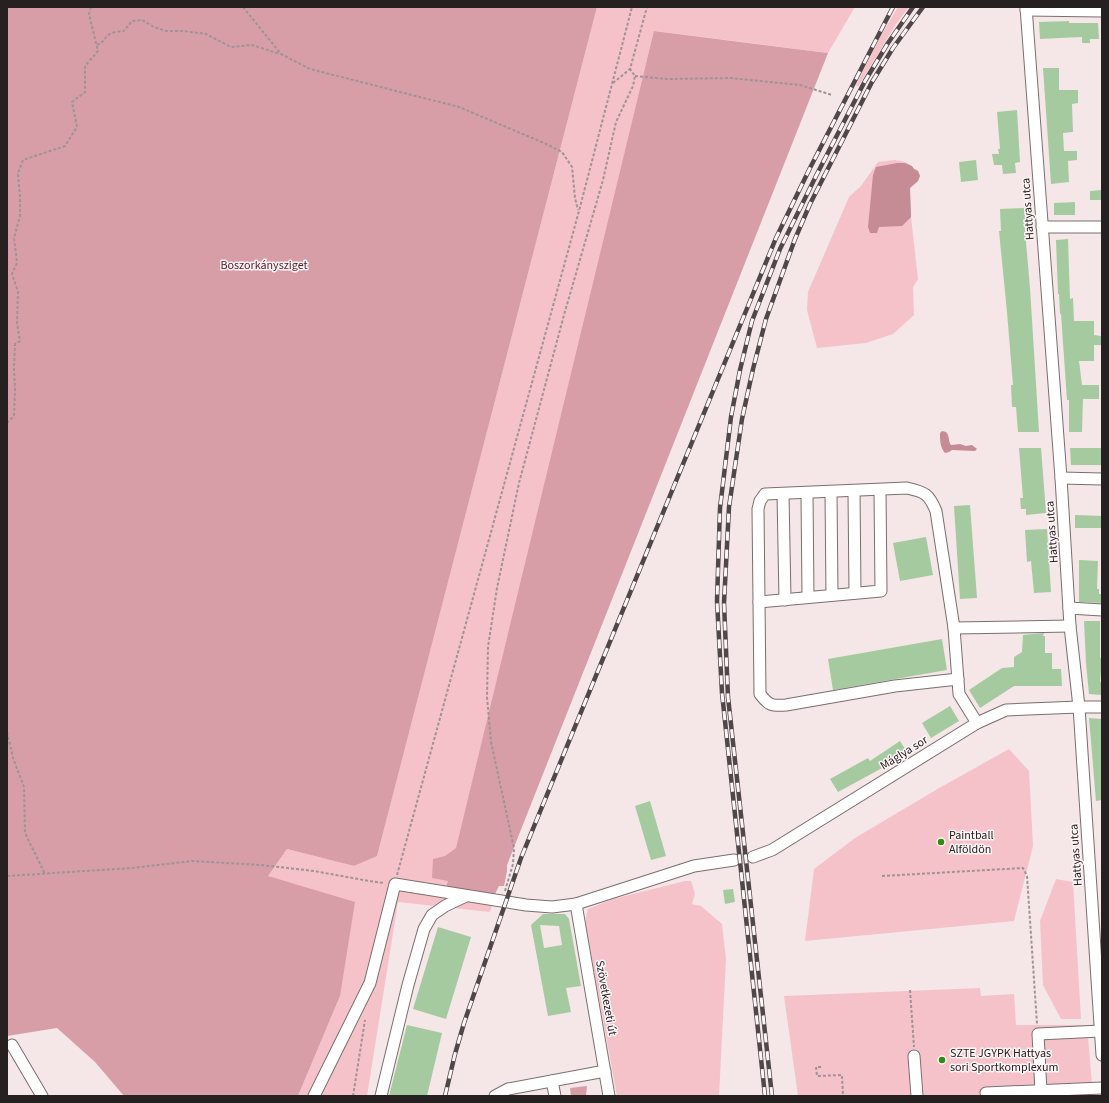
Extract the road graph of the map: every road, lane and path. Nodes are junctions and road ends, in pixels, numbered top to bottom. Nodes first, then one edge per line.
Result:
1 (91, 7) edge
2 (243, 7) edge
3 (632, 7) edge
4 (647, 7) edge
5 (1026, 8) edge
6 (1102, 11) edge
7 (97, 45) junction
8 (281, 54) junction
9 (630, 69) junction
10 (635, 76) junction
11 (612, 83) junction
12 (832, 95) dead end
13 (578, 211) junction
14 (1042, 227) junction
15 (1102, 227) edge
16 (7, 423) edge
17 (1061, 478) junction
18 (1102, 479) edge
19 (880, 490) junction
20 (854, 491) junction
21 (831, 492) junction
22 (807, 493) junction
23 (783, 494) junction
24 (855, 593) junction
25 (832, 595) junction
26 (808, 598) junction
27 (785, 600) junction
28 (759, 602) junction
29 (1070, 608) junction
30 (1102, 610) edge
31 (1070, 626) junction
32 (954, 628) junction
33 (958, 679) junction
34 (1079, 707) junction
35 (1102, 707) edge
36 (977, 723) junction
37 (7, 732) edge
38 (753, 857) tunnel mouth
39 (734, 860) tunnel mouth
40 (46, 874) junction
41 (7, 876) edge
42 (882, 876) dead end
43 (395, 884) junction
44 (466, 896) junction
45 (502, 901) junction
46 (576, 904) junction
47 (910, 990) dead end
48 (1100, 993) edge
49 (366, 1013) dead end
50 (1100, 1031) junction
51 (1038, 1034) junction
52 (12, 1045) dead end
53 (1102, 1055) edge
54 (914, 1056) joint
55 (821, 1067) dead end
56 (606, 1072) junction
57 (552, 1081) junction
58 (1102, 1088) edge
59 (1041, 1091) junction
60 (986, 1093) dead end
61 (42, 1096) edge
62 (314, 1096) edge
63 (353, 1096) edge
64 (380, 1096) edge
65 (494, 1096) edge
66 (555, 1096) edge
67 (609, 1096) edge
68 (843, 1096) edge
69 (917, 1096) edge

1 - 7 path
2 - 8 path
3 - 11 path
4 - 9 path
5 - 6 street
5 - 14 street, Hattyas utca
7 - 8 path
7 - 16 path
8 - 13 path
9 - 10 path
9 - 11 path
10 - 12 path
10 - 45 path
11 - 13 path
13 - 43 path
14 - 15 street
14 - 17 street, Hattyas utca
17 - 18 street
17 - 29 street, Hattyas utca
19 - 20 street
19 - 24 street
19 - 32 street
20 - 21 street
20 - 24 street
21 - 22 street
21 - 25 street
22 - 23 street
22 - 26 street
23 - 27 street
23 - 28 street
24 - 25 street
25 - 26 street
26 - 27 street
27 - 28 street
28 - 33 street
29 - 30 street
29 - 31 street, Hattyas utca
31 - 32 street
31 - 34 street, Hattyas utca
32 - 33 street
33 - 36 street
34 - 35 street, Máglya sor
34 - 36 street, Máglya sor
34 - 48 street, Hattyas utca
36 - 38 street, Máglya sor
37 - 40 path
39 - 46 street
40 - 41 path
40 - 43 path
42 - 51 path
43 - 44 street
43 - 62 street
44 - 45 street
44 - 64 street
45 - 46 street
46 - 56 street, Szövetkezeti út
47 - 54 path
48 - 50 street, Hattyas utca
49 - 63 path
50 - 51 street
50 - 53 street, Hattyas utca
51 - 59 street
52 - 61 street
54 - 69 street
55 - 68 path
56 - 57 street
56 - 67 street, Szövetkezeti út
57 - 65 street
57 - 66 street
58 - 59 street
59 - 60 street

